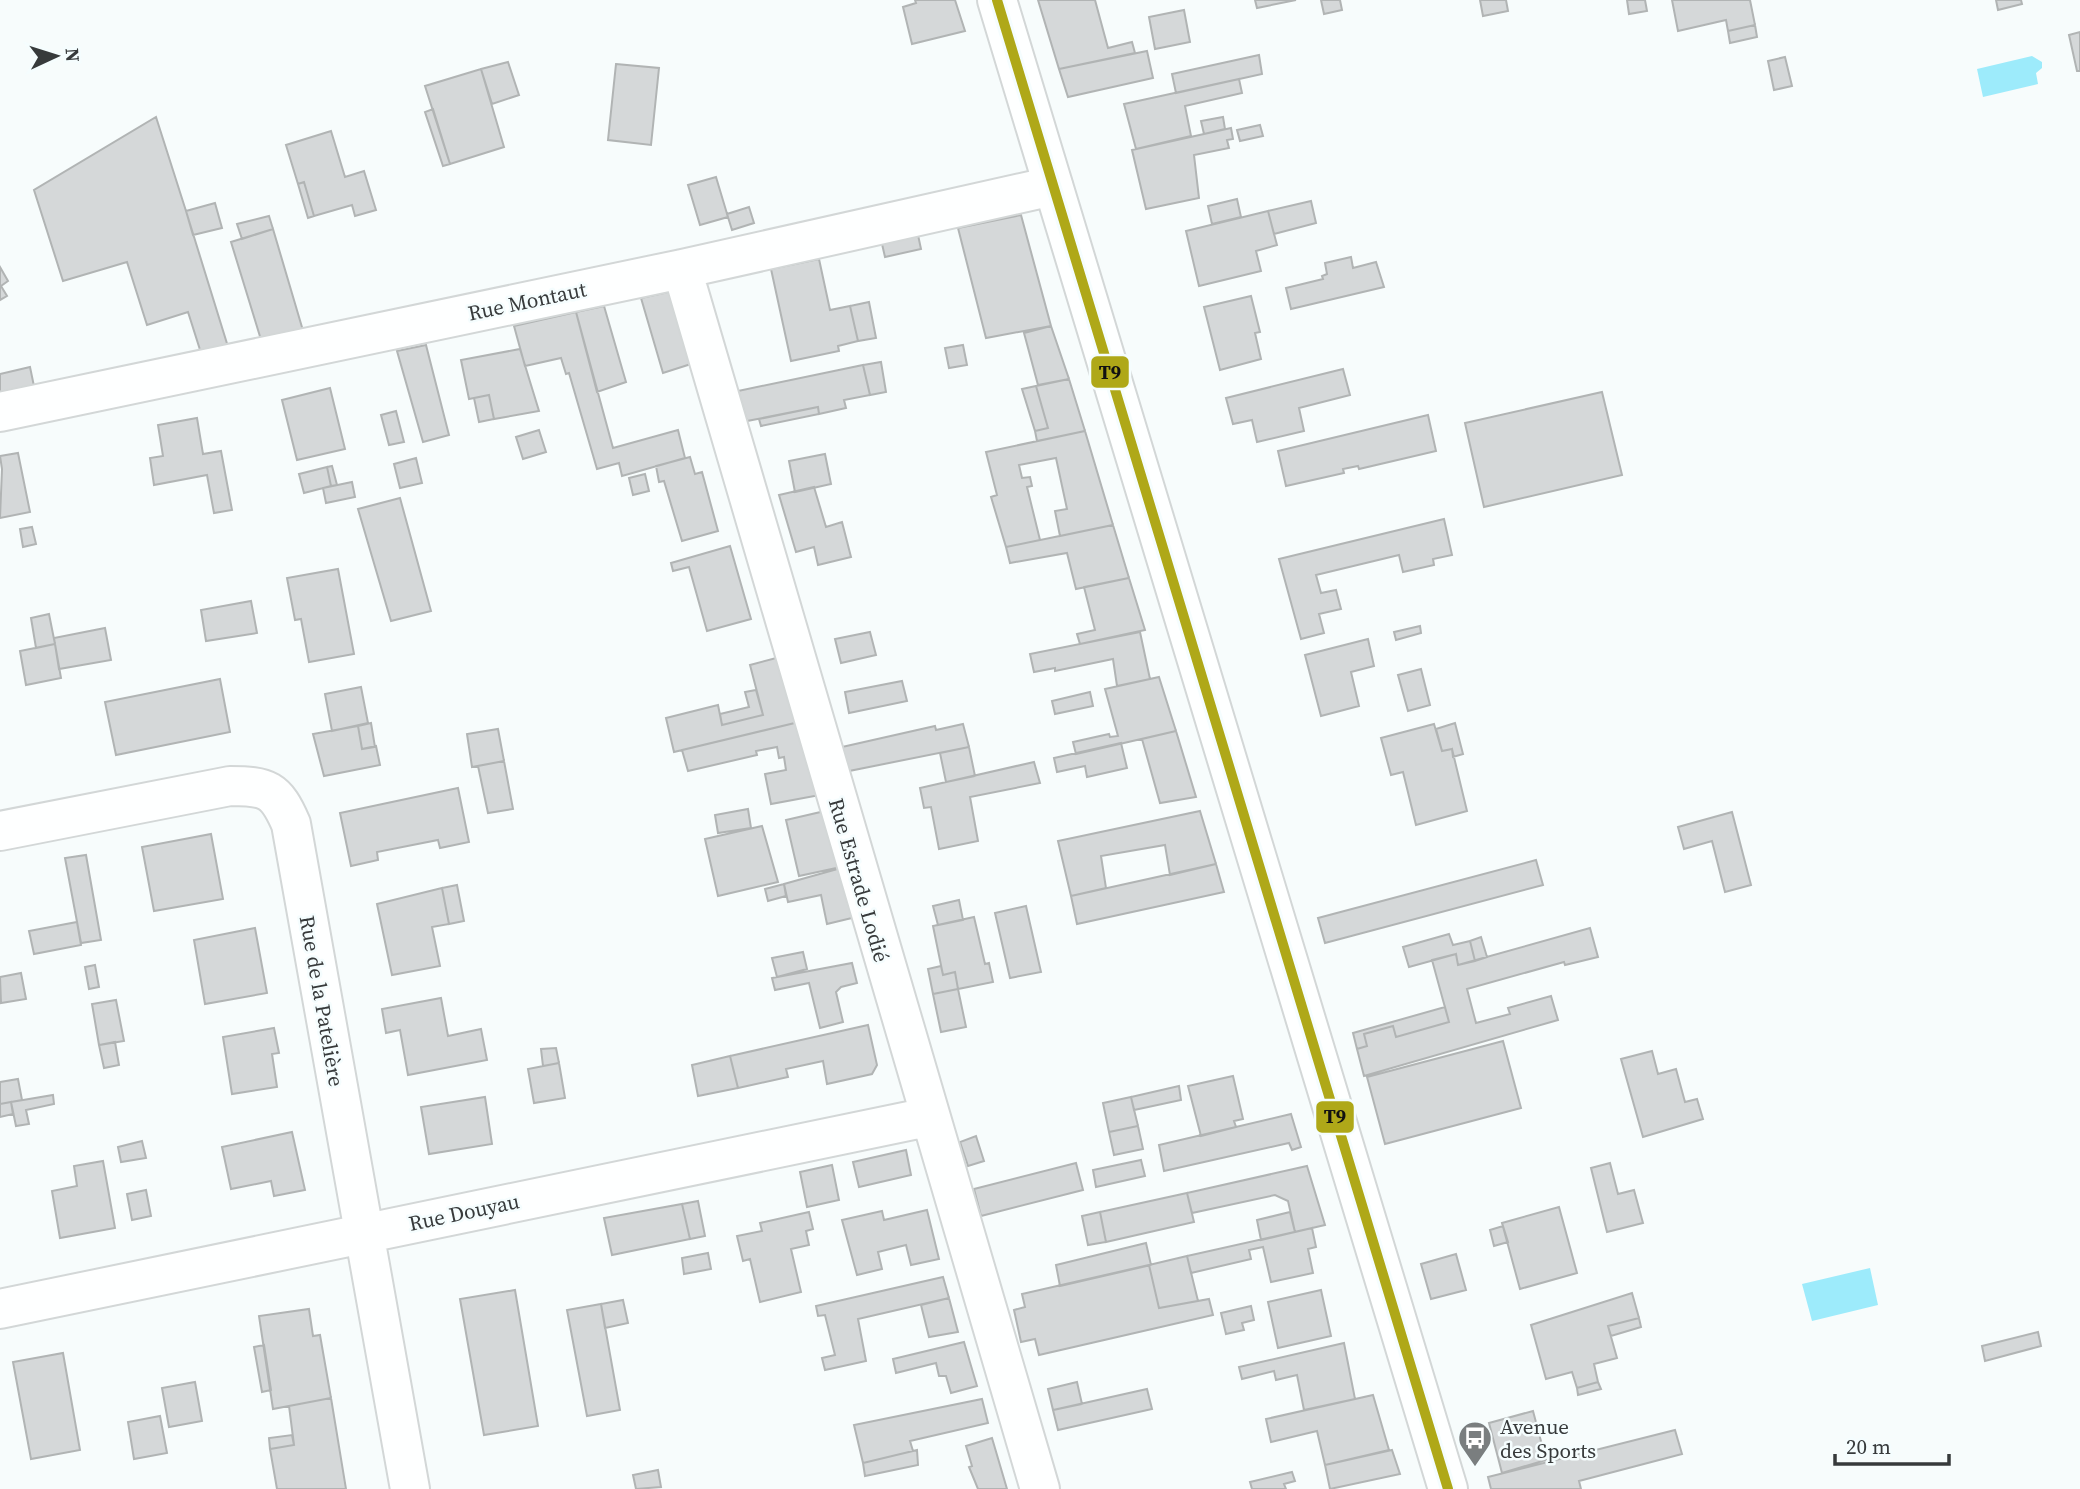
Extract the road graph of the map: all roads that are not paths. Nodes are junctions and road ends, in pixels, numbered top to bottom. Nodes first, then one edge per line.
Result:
1 (997, 0) edge
2 (1053, 186) junction
3 (682, 269) junction
4 (0, 411) edge
5 (0, 831) edge
6 (928, 1117) junction
7 (362, 1233) junction
8 (0, 1309) edge
9 (410, 1489) edge
10 (1040, 1489) edge
11 (1448, 1489) edge

1 - 2 street
2 - 3 street, Rue Montaut
2 - 11 street
3 - 4 street, Rue Montaut
3 - 6 street, Rue Estrade Lodié
5 - 7 street, Rue de la Patelière
6 - 7 street, Rue Douyau
6 - 10 street, Rue Estrade Lodié
7 - 8 street, Rue Douyau
7 - 9 street, Rue de la Patelière

